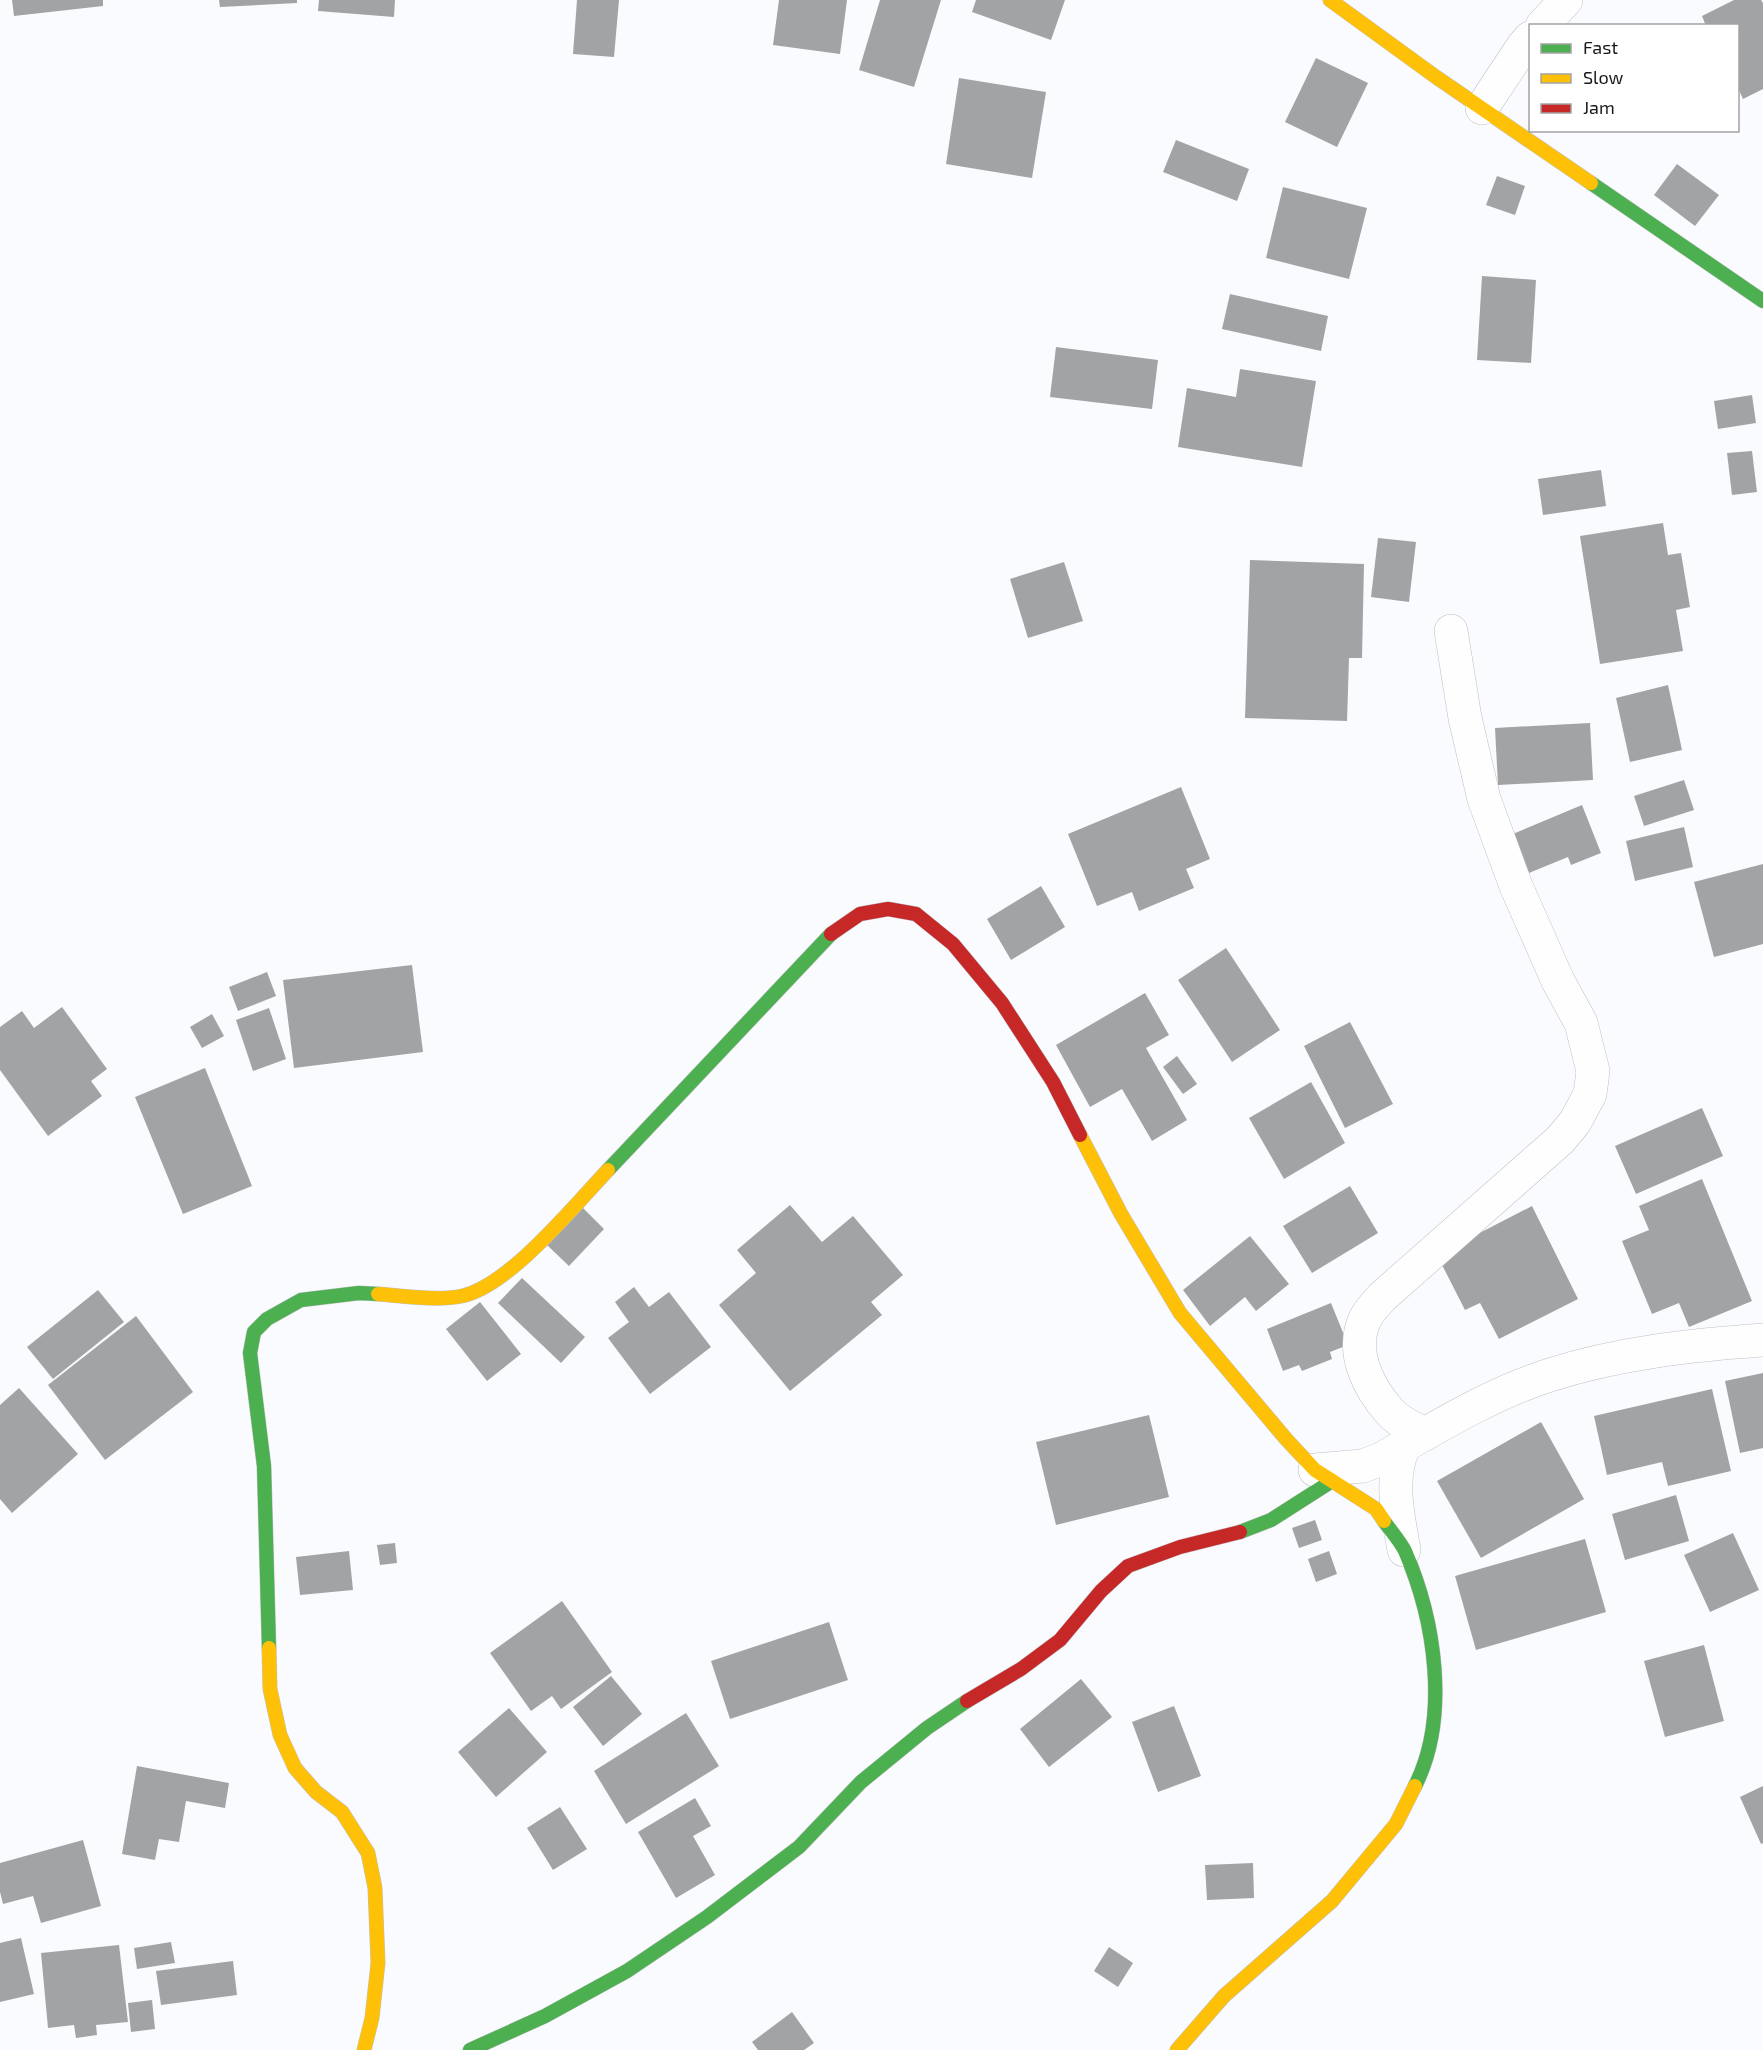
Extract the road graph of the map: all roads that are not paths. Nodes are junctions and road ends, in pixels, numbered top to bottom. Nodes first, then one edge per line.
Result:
1 (1330, 0) edge
2 (1566, 0) edge
3 (1544, 24) edge
4 (1529, 39) edge
5 (1482, 108) junction
6 (1763, 302) edge
7 (1451, 631) dead end
8 (1763, 1340) edge
9 (1415, 1440) junction
10 (1323, 1475) junction
11 (1404, 1550) junction
12 (364, 2050) edge
13 (470, 2050) edge
14 (1177, 2050) edge

1 - 5 street
2 - 3 street
4 - 5 street
5 - 6 street
7 - 9 street
8 - 9 street
9 - 10 street
9 - 11 street
10 - 11 street
10 - 12 street
10 - 13 street
11 - 14 street

